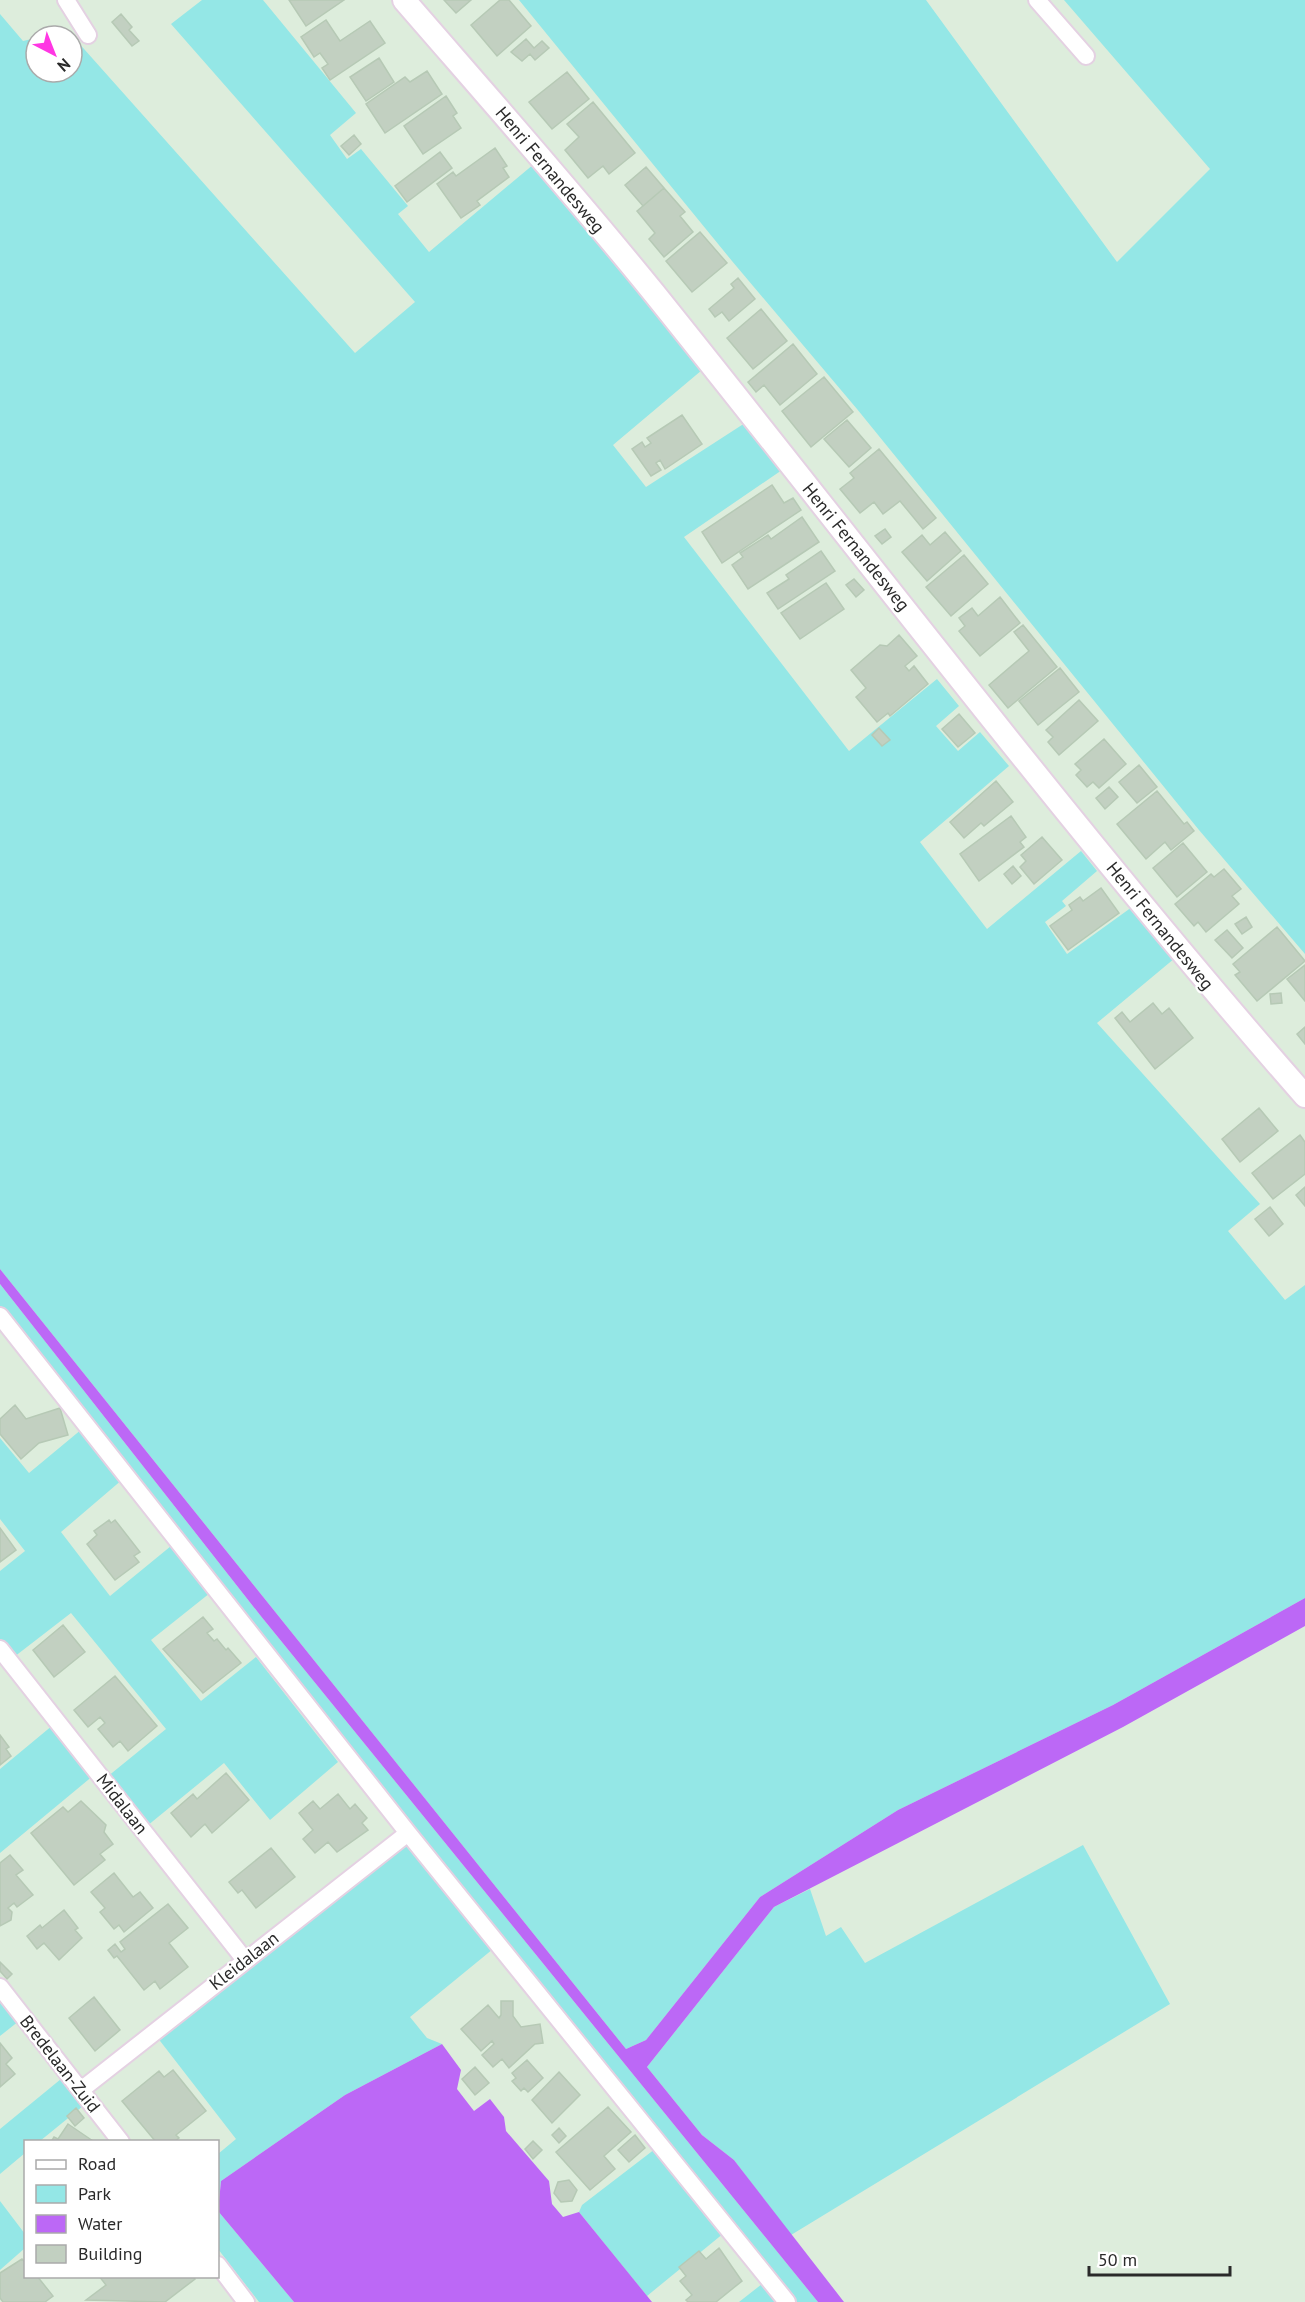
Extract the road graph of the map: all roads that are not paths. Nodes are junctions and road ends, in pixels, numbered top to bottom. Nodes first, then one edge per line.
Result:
1 (66, 0) edge
2 (404, 0) edge
3 (1037, 0) edge
4 (88, 35) dead end
5 (1086, 56) dead end
6 (1305, 1096) edge
7 (0, 1316) edge
8 (0, 1649) edge
9 (408, 1833) junction
10 (245, 1960) junction
11 (0, 1987) edge
12 (81, 2090) junction
13 (119, 2140) edge
14 (219, 2266) edge
15 (246, 2302) edge
16 (787, 2302) edge

1 - 4 street
2 - 6 street, Henri Fernandesweg
3 - 5 street
7 - 9 street
8 - 10 street, Midalaan
9 - 10 street, Kleidalaan
9 - 16 street
10 - 12 street, Kleidalaan
11 - 12 street, Bredelaan-Zuid
12 - 13 street, Bredelaan-Zuid
14 - 15 street

